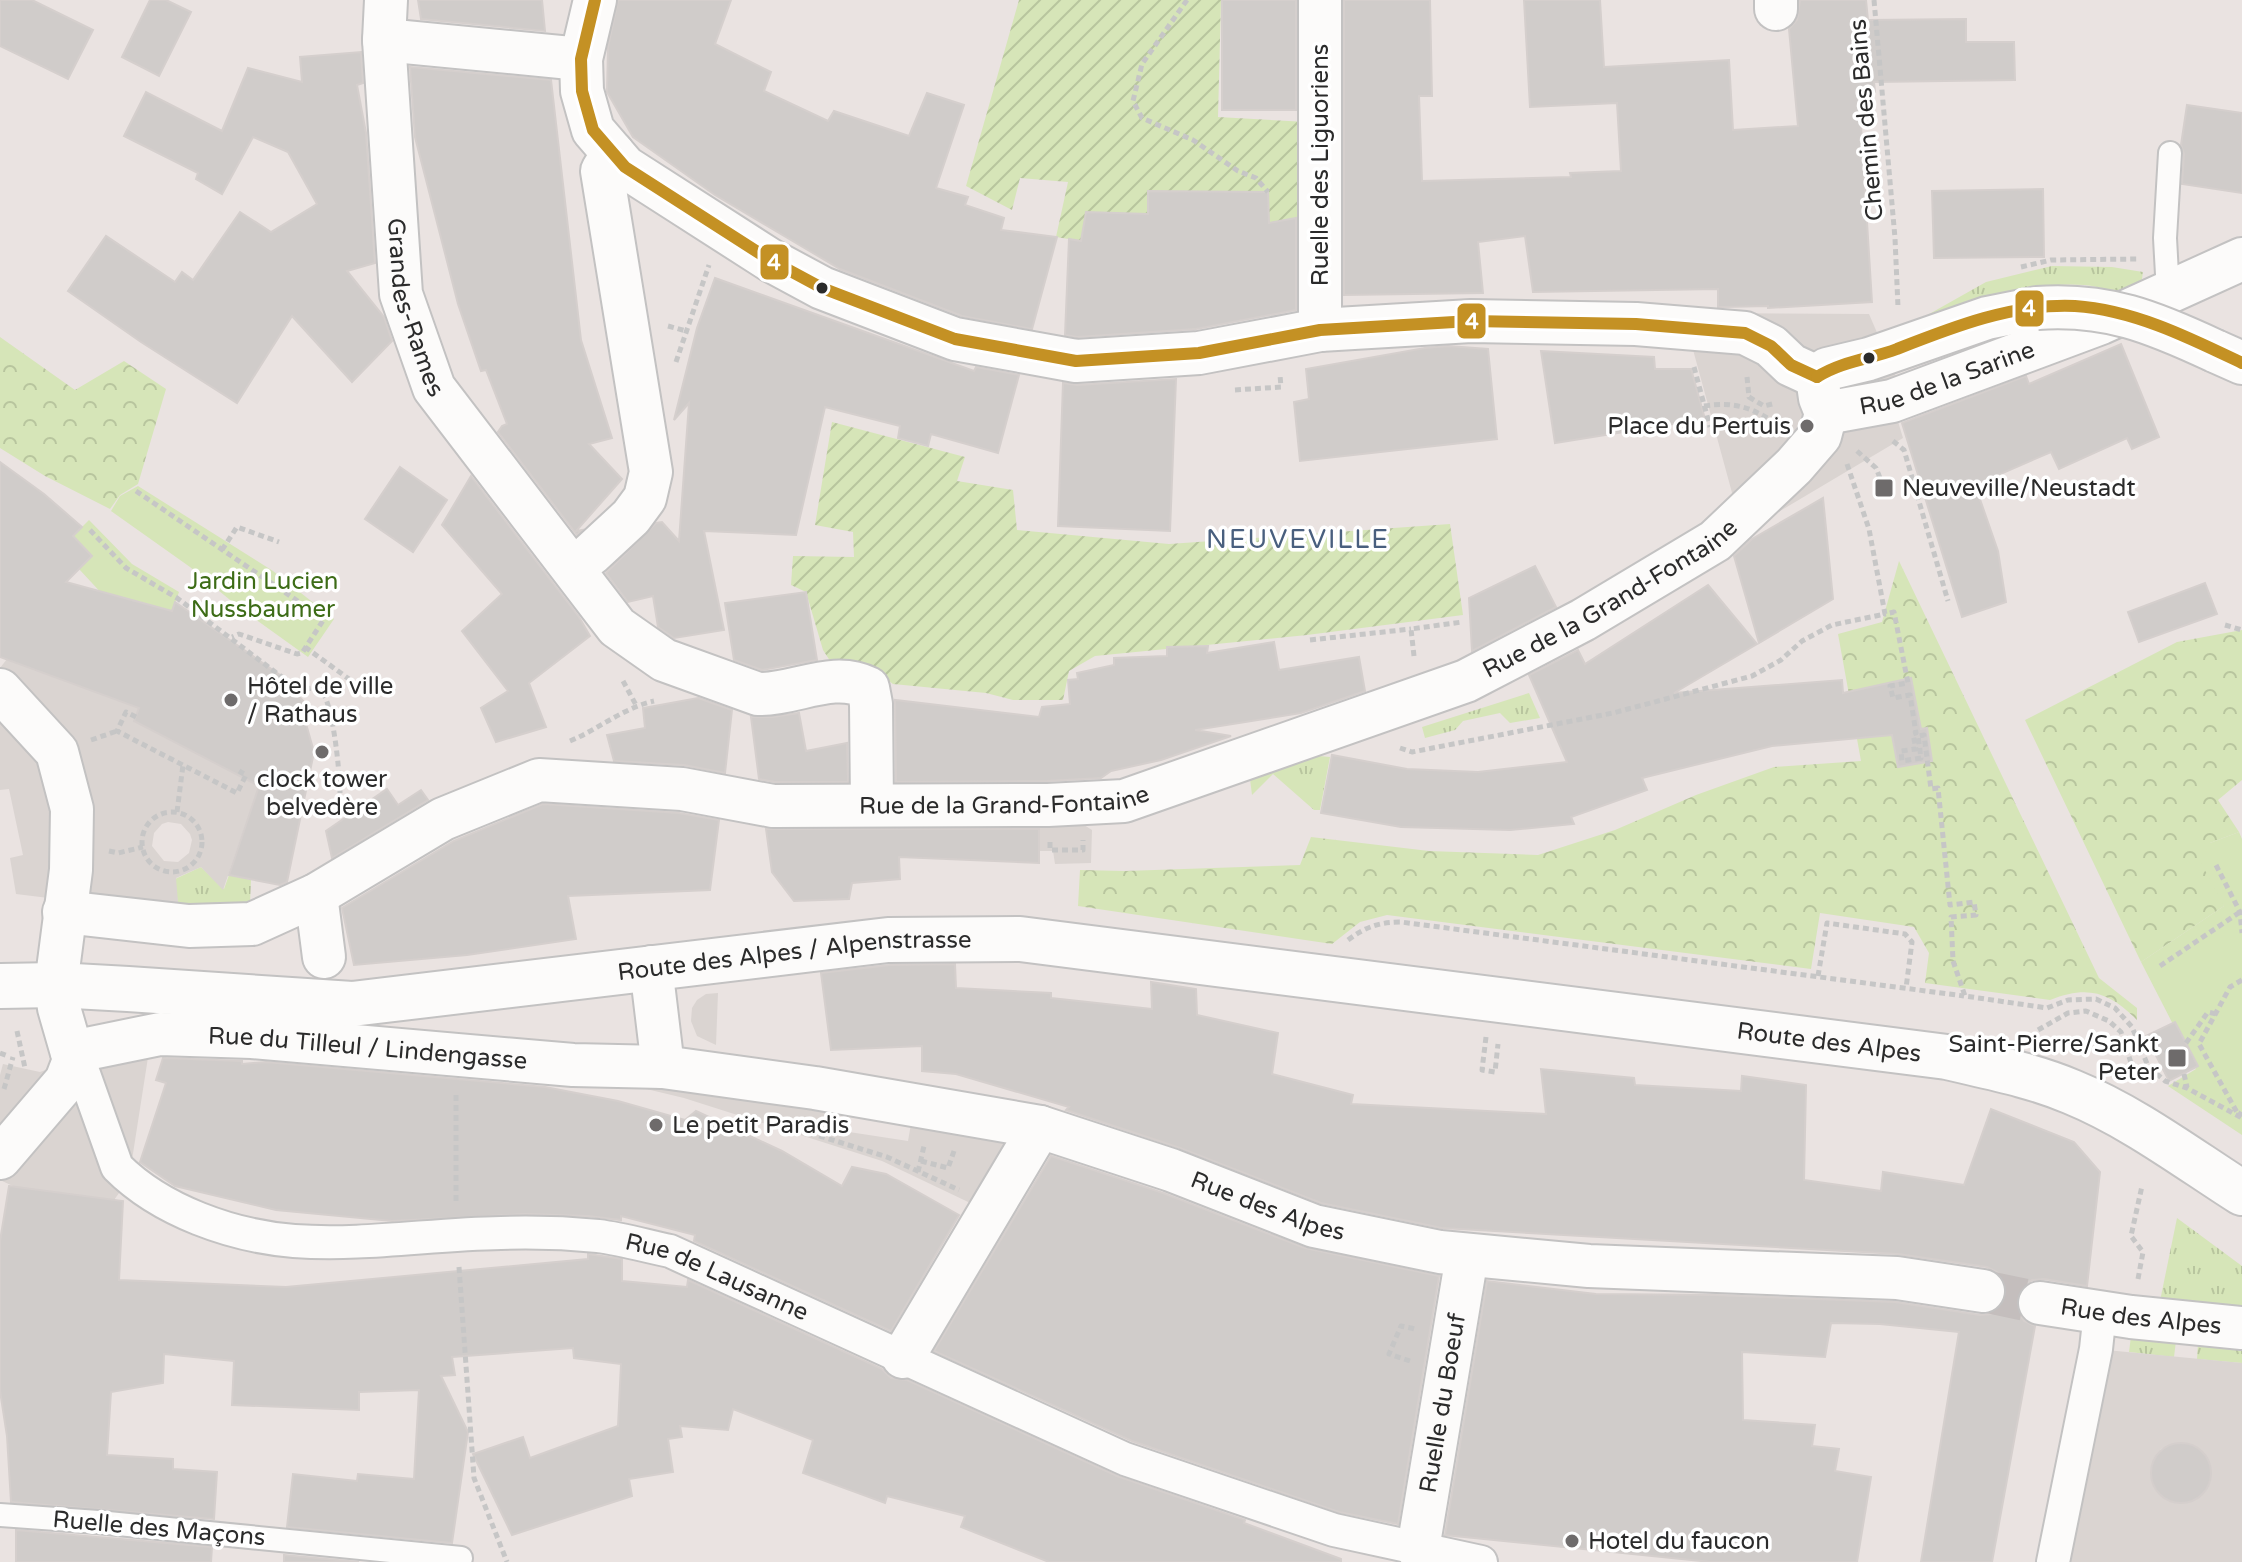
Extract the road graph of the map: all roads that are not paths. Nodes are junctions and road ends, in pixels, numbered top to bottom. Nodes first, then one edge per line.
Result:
1 (595, 0) edge
2 (1320, 0) edge
3 (385, 20) edge
4 (581, 59) junction
5 (613, 153) junction
6 (2170, 153) dead end
7 (2242, 259) edge
8 (2168, 293) junction
9 (1320, 330) junction
10 (2229, 357) edge
11 (1821, 395) junction
12 (581, 560) junction
13 (0, 690) edge
14 (872, 805) junction
15 (316, 895) junction
16 (64, 912) junction
17 (324, 957) dead end
18 (651, 967) junction
19 (56, 985) junction
20 (0, 986) edge
21 (1531, 1002) joint
22 (73, 1056) junction
23 (663, 1067) junction
24 (1040, 1127) junction
25 (0, 1158) edge
26 (2242, 1193) edge
27 (1467, 1256) junction
28 (1983, 1291) tunnel mouth
29 (2040, 1303) tunnel mouth
30 (2115, 1314) junction
31 (2242, 1328) edge
32 (903, 1357) junction
33 (0, 1515) edge
34 (1418, 1549) junction
35 (461, 1558) dead end
36 (1481, 1562) edge
37 (2053, 1562) edge

1 - 4 street
2 - 9 street, Ruelle des Liguoriens
3 - 4 street
3 - 12 street, Grandes-Rames
4 - 5 street
5 - 9 street
5 - 12 street
6 - 8 lane
7 - 8 street, Rue de la Sarine
8 - 11 street, Rue de la Sarine
9 - 11 street
10 - 11 street, bridge
11 - 14 street, Rue de la Grand-Fontaine
12 - 14 street, Grandes-Rames
13 - 16 street, Rue de Lausanne
14 - 15 street, Rue de la Grand-Fontaine
15 - 16 street, Rue de la Grand-Fontaine
15 - 17 street
16 - 19 street, Rue de Lausanne
18 - 19 main road, Route des Alpes / Alpenstrasse
18 - 21 main road, Route des Alpes / Alpenstrasse
18 - 23 street
19 - 20 main road, Route des Alpes / Alpenstrasse
19 - 22 street, Rue de Lausanne
21 - 26 main road, Route des Alpes
22 - 23 street, Rue du Tilleul / Lindengasse
22 - 25 street
22 - 32 street, Rue de Lausanne
23 - 24 street, Rue des Alpes
24 - 27 street, Rue des Alpes
24 - 32 street
27 - 28 street, Rue des Alpes
27 - 34 street, Ruelle du Boeuf
29 - 30 street, Rue des Alpes
30 - 31 street, Rue des Alpes
30 - 37 street
32 - 34 street, Rue de Lausanne
33 - 35 lane, Ruelle des Maçons
34 - 36 street, Rue de Lausanne

